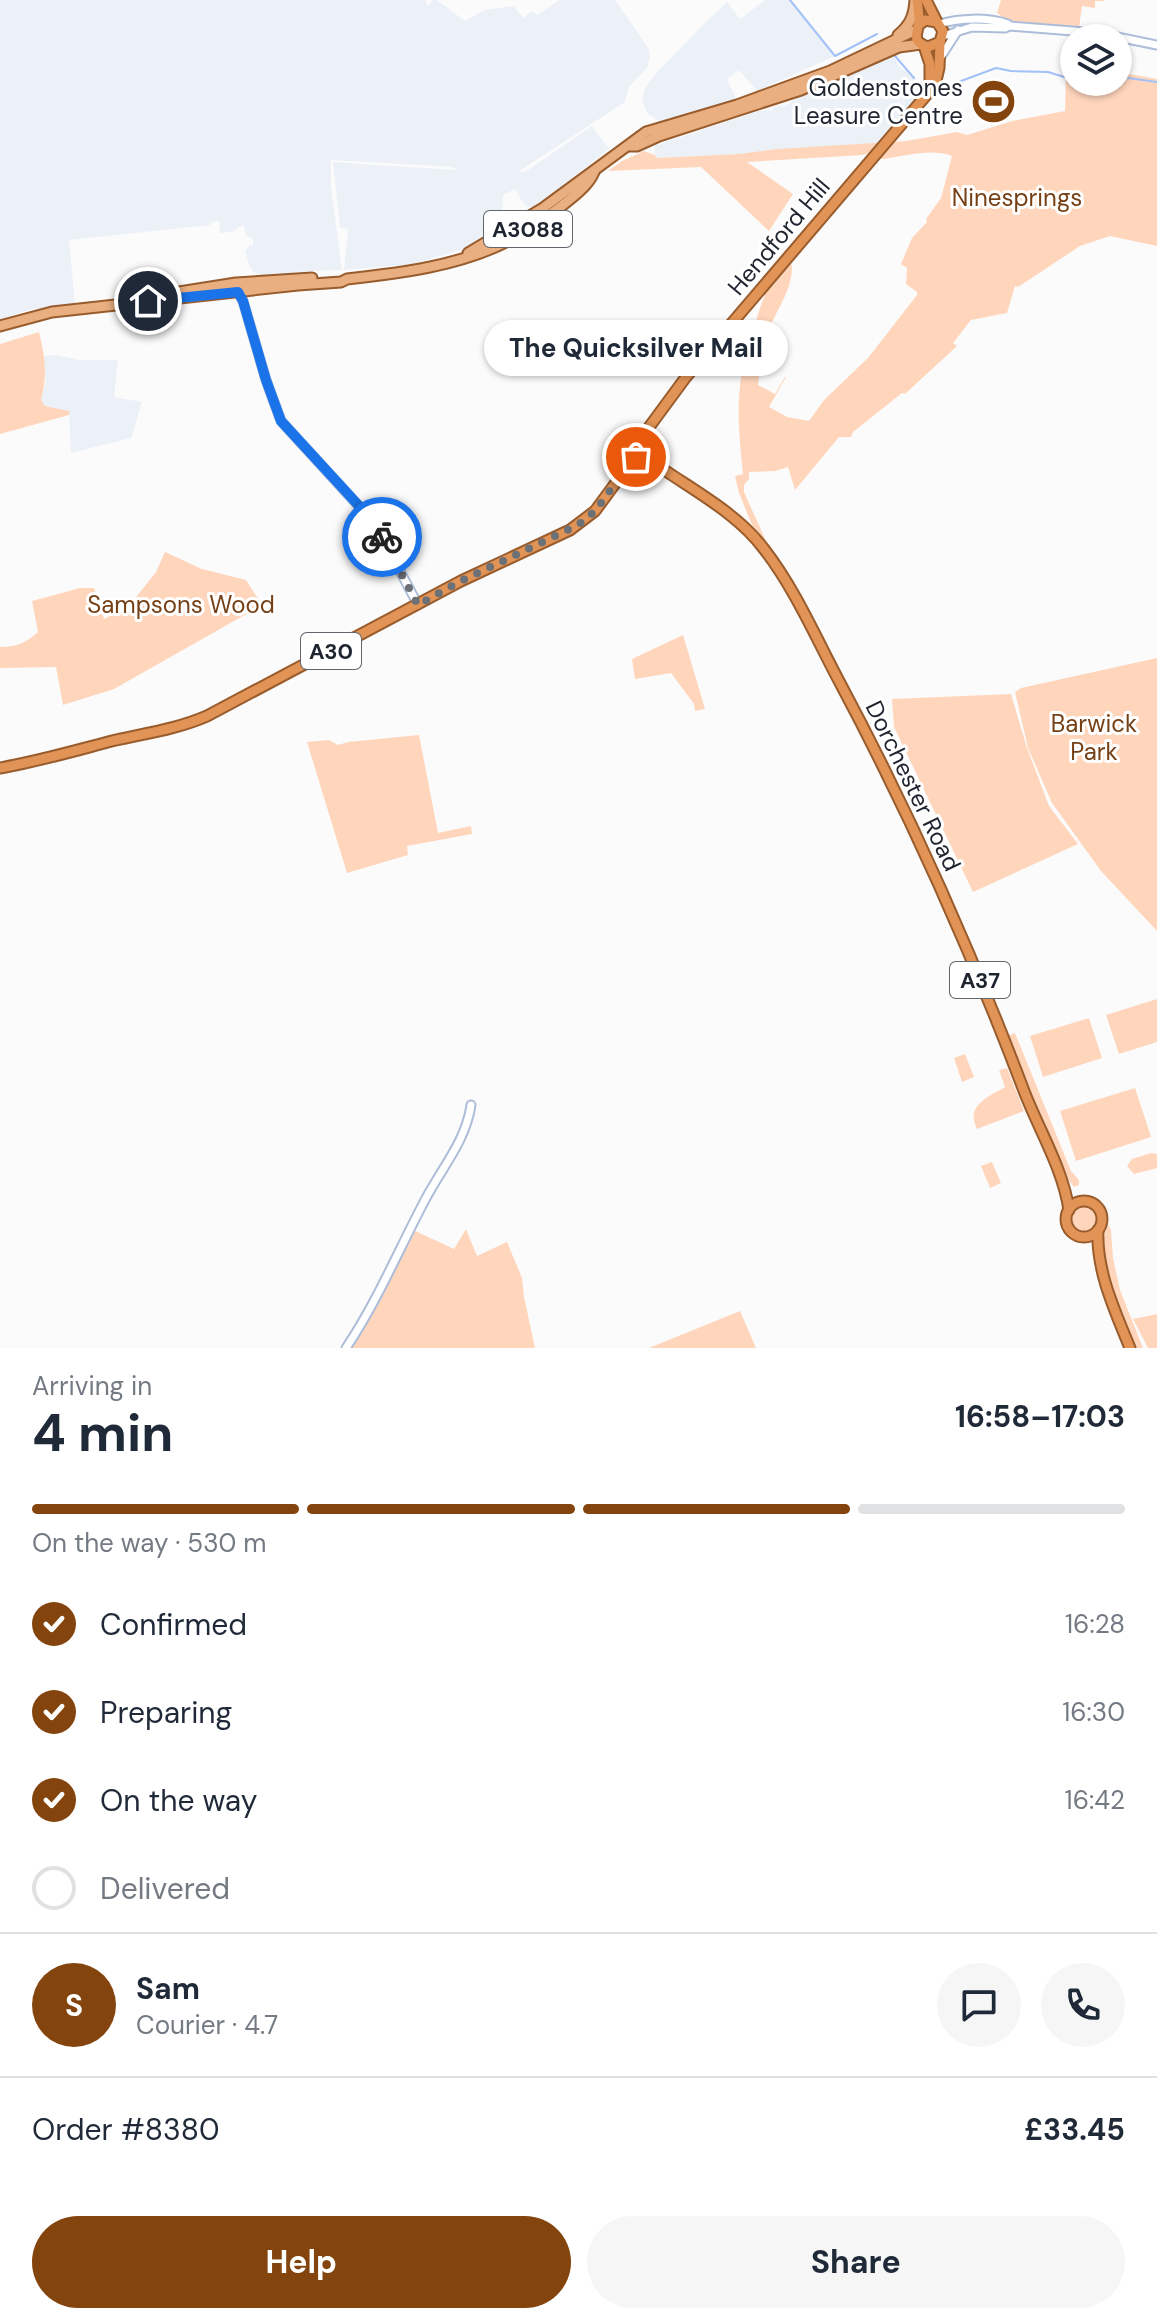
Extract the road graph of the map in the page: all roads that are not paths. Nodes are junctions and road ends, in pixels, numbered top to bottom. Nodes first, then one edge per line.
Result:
1 (916, 0) edge
2 (926, 0) edge
3 (938, 23) junction
4 (990, 23) junction
5 (918, 27) junction
6 (958, 30) junction
7 (941, 39) junction
8 (893, 40) junction
9 (923, 45) junction
10 (1157, 45) edge
11 (940, 58) junction
12 (930, 89) junction
13 (648, 136) junction
14 (347, 279) junction
15 (242, 294) junction
16 (151, 300) junction
17 (0, 326) edge
18 (641, 459) junction
19 (418, 605) junction
20 (0, 768) edge
21 (471, 1105) dead end
22 (1065, 1186) junction
23 (1081, 1201) junction
24 (1069, 1210) junction
25 (1098, 1230) junction
26 (1084, 1237) junction
27 (1098, 1255) junction
28 (346, 1348) edge
29 (1130, 1348) edge

1 - 5 highway
1 - 8 main road
2 - 3 highway
3 - 4 street
3 - 5 highway
3 - 7 highway
4 - 6 street
4 - 10 street
5 - 8 main road, A3088
5 - 9 highway
6 - 7 street
6 - 11 street
7 - 9 highway
7 - 11 highway, Hendford Hill / A30
8 - 13 main road, A3088
9 - 12 highway
9 - 13 main road, A3088
11 - 12 highway, Hendford Hill / A30
12 - 18 highway, Hendford Hill / A30
13 - 14 main road, A3088
14 - 15 main road, A3088
14 - 16 main road, A3088
15 - 16 main road, A3088
15 - 19 street
16 - 17 main road, A3088
18 - 19 highway, A30
18 - 22 highway, Dorchester Road / A37
19 - 20 highway, A30
21 - 28 street
22 - 23 highway, Dorchester Road / A37
22 - 24 highway, Dorchester Road / A37
23 - 24 highway
23 - 25 highway
24 - 26 highway
25 - 26 highway
25 - 27 highway
26 - 27 highway
27 - 29 highway

